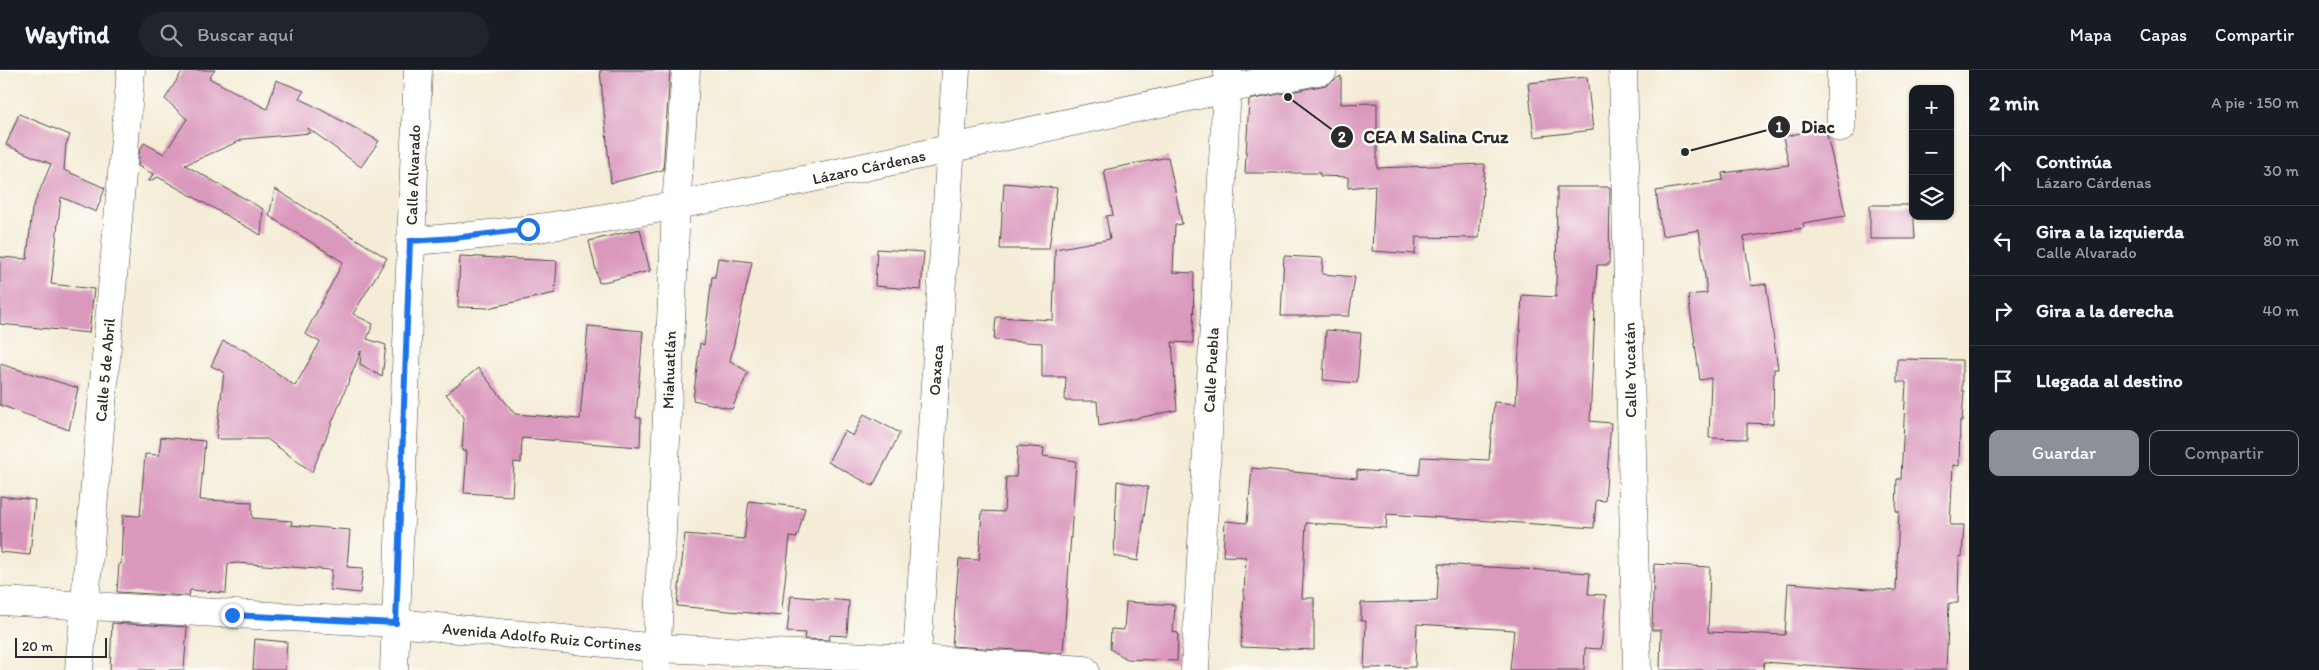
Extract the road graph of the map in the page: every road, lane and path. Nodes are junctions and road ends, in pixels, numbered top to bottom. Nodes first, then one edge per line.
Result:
1 (130, 70) edge
2 (418, 70) edge
3 (686, 70) edge
4 (956, 70) edge
5 (1324, 70) edge
6 (1622, 70) edge
7 (1841, 70) edge
8 (1227, 79) edge
9 (1841, 128) dead end
10 (951, 150) junction
11 (676, 206) junction
12 (410, 241) junction
13 (0, 601) edge
14 (84, 606) junction
15 (396, 623) junction
16 (657, 659) edge
17 (917, 665) edge
18 (79, 670) edge
19 (394, 670) edge
20 (1085, 670) edge
21 (1195, 670) edge
22 (1637, 670) edge

1 - 14 street, Calle 5 de Abril
2 - 12 street, Calle Alvarado
3 - 11 street, Miahuatlán
4 - 10 street, Oaxaca
5 - 8 street, Lázaro Cárdenas
6 - 22 street, Calle Yucatán
7 - 9 street
8 - 10 street, Lázaro Cárdenas
8 - 21 street, Calle Puebla
10 - 11 street, Lázaro Cárdenas
10 - 17 street, Oaxaca
11 - 12 street, Lázaro Cárdenas
11 - 16 street, Miahuatlán
12 - 15 street, Calle Alvarado
13 - 14 street, Avenida Adolfo Ruiz Cortines
14 - 15 street, Avenida Adolfo Ruiz Cortines
14 - 18 street, Calle 5 de Abril
15 - 16 street, Avenida Adolfo Ruiz Cortines
15 - 19 street, Calle Alvarado
16 - 17 street, Avenida Adolfo Ruiz Cortines
17 - 20 street, Avenida Adolfo Ruiz Cortines

